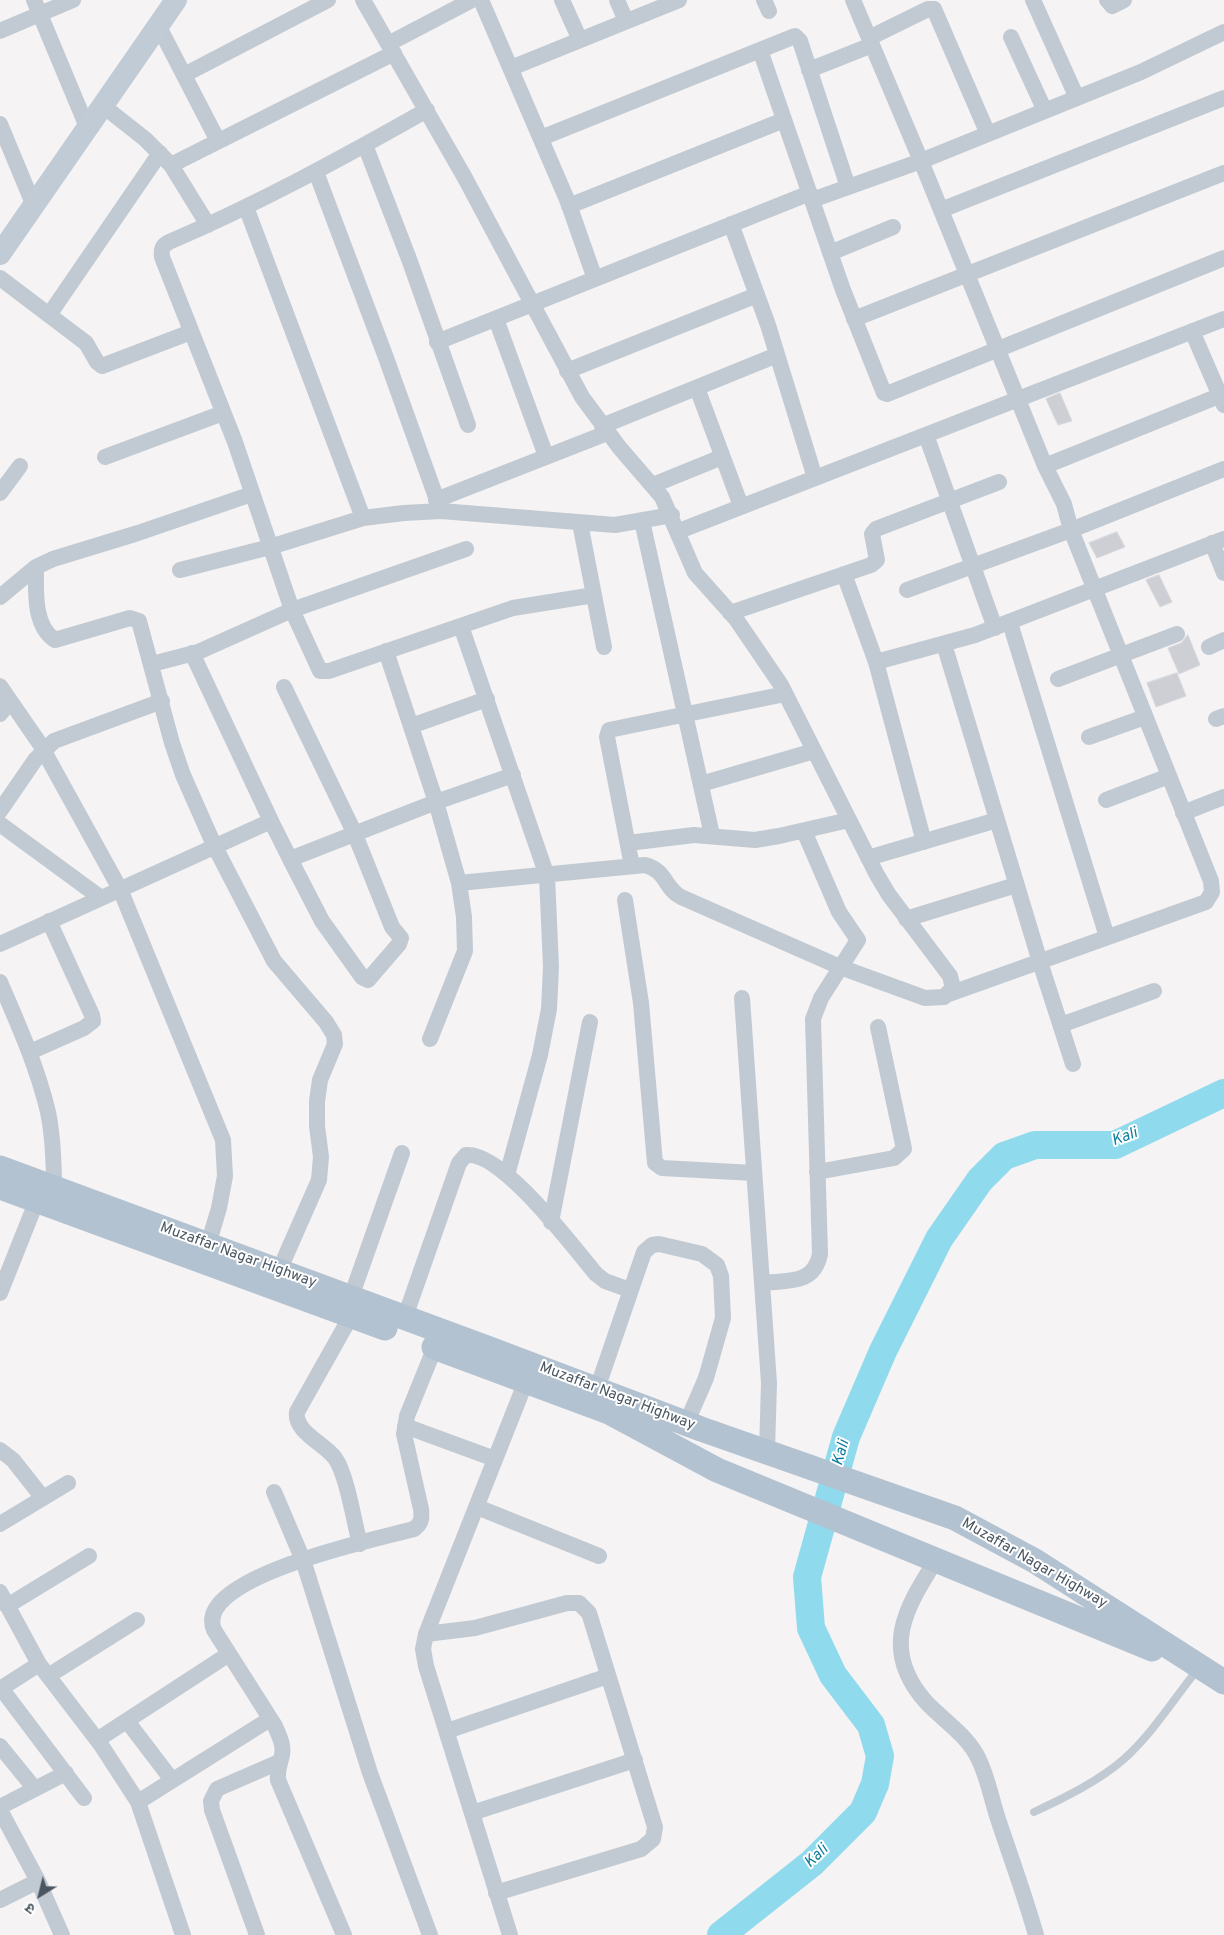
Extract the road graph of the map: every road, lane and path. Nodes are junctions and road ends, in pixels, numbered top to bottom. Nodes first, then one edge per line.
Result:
1 (73, 0) edge
2 (176, 0) edge
3 (328, 0) edge
4 (363, 0) edge
5 (481, 0) edge
6 (562, 0) edge
7 (617, 0) edge
8 (679, 0) edge
9 (853, 0) edge
10 (1033, 0) edge
11 (1106, 0) edge
12 (1124, 0) edge
13 (466, 1) edge
14 (37, 7) edge
15 (626, 21) junction
16 (158, 26) junction
17 (0, 31) edge
18 (1224, 32) edge
19 (1011, 38) dead end
20 (580, 40) junction
21 (871, 41) junction
22 (391, 48) junction
23 (760, 50) junction
24 (511, 68) junction
25 (810, 70) junction
26 (184, 75) junction
27 (1077, 98) junction
28 (1224, 98) edge
29 (102, 105) junction
30 (427, 110) junction
31 (1045, 111) junction
32 (784, 120) junction
33 (0, 124) edge
34 (87, 127) junction
35 (988, 134) junction
36 (541, 138) junction
37 (218, 141) junction
38 (365, 145) junction
39 (160, 153) junction
40 (922, 161) junction
41 (171, 165) junction
42 (316, 172) junction
43 (1224, 173) edge
44 (848, 187) junction
45 (811, 196) junction
46 (34, 206) junction
47 (570, 206) junction
48 (246, 207) junction
49 (941, 210) junction
50 (731, 224) junction
51 (208, 225) junction
52 (893, 227) dead end
53 (830, 253) junction
54 (0, 254) edge
55 (1224, 258) edge
56 (968, 276) junction
57 (0, 278) edge
58 (595, 279) junction
59 (757, 295) junction
60 (534, 304) junction
61 (49, 315) junction
62 (1224, 318) edge
63 (496, 319) junction
64 (854, 319) junction
65 (1192, 331) junction
66 (191, 332) junction
67 (437, 342) junction
68 (998, 350) junction
69 (777, 355) junction
70 (567, 371) junction
71 (697, 388) junction
72 (1223, 398) edge
73 (1018, 400) junction
74 (223, 413) junction
75 (468, 426) dead end
76 (604, 430) junction
77 (926, 435) junction
78 (546, 456) junction
79 (105, 457) dead end
80 (722, 457) junction
81 (20, 466) dead end
82 (1045, 466) junction
83 (1224, 469) edge
84 (815, 478) junction
85 (998, 482) dead end
86 (653, 485) junction
87 (0, 493) edge
88 (252, 494) junction
89 (950, 501) junction
90 (438, 506) junction
91 (742, 506) junction
92 (672, 515) junction
93 (363, 518) junction
94 (642, 521) junction
95 (580, 523) junction
96 (1071, 530) junction
97 (679, 531) junction
98 (1218, 541) edge
99 (270, 547) junction
100 (466, 549) dead end
101 (36, 567) junction
102 (973, 567) junction
103 (180, 570) dead end
104 (1224, 573) edge
105 (844, 574) junction
106 (907, 590) dead end
107 (1095, 590) junction
108 (594, 595) junction
109 (0, 597) edge
110 (292, 610) junction
111 (730, 613) junction
112 (1002, 625) junction
113 (460, 626) junction
114 (1177, 634) dead end
115 (1224, 640) edge
116 (944, 644) junction
117 (604, 647) dead end
118 (1209, 647) dead end
119 (386, 651) junction
120 (192, 654) junction
121 (1121, 655) junction
122 (876, 662) junction
123 (152, 664) junction
124 (1058, 679) dead end
125 (0, 686) edge
126 (284, 687) dead end
127 (786, 694) junction
128 (487, 699) junction
129 (162, 701) junction
130 (5, 707) edge
131 (685, 715) junction
132 (1145, 717) junction
133 (411, 726) junction
134 (1089, 737) dead end
135 (43, 750) junction
136 (814, 751) junction
137 (513, 775) junction
138 (1169, 776) junction
139 (700, 784) junction
140 (1224, 797) edge
141 (1106, 800) dead end
142 (436, 802) junction
143 (0, 812) edge
144 (1183, 813) junction
145 (271, 820) junction
146 (849, 820) junction
147 (997, 820) junction
148 (0, 824) edge
149 (804, 831) junction
150 (354, 832) junction
151 (712, 835) junction
152 (924, 842) junction
153 (628, 843) junction
154 (214, 845) junction
155 (868, 858) junction
156 (290, 859) junction
157 (632, 866) junction
158 (547, 876) junction
159 (459, 883) junction
160 (1016, 885) junction
161 (120, 889) junction
162 (101, 898) junction
163 (625, 900) dead end
164 (906, 919) junction
165 (49, 921) junction
166 (1107, 938) junction
167 (0, 944) edge
168 (1040, 962) junction
169 (840, 967) junction
170 (0, 982) edge
171 (1154, 991) dead end
172 (949, 994) junction
173 (742, 998) dead end
174 (590, 1022) dead end
175 (1061, 1025) junction
176 (878, 1027) dead end
177 (430, 1038) dead end
178 (30, 1052) junction
179 (1073, 1064) dead end
180 (402, 1153) dead end
181 (0, 1168) edge
182 (817, 1172) junction
183 (754, 1173) junction
184 (507, 1175) junction
185 (0, 1187) edge
186 (45, 1194) junction
187 (551, 1222) junction
188 (208, 1245) junction
189 (275, 1279) junction
190 (762, 1283) junction
191 (630, 1290) junction
192 (0, 1293) edge
193 (351, 1307) junction
194 (405, 1318) junction
195 (435, 1347) junction
196 (526, 1381) junction
197 (597, 1389) junction
198 (686, 1424) junction
199 (405, 1426) junction
200 (0, 1450) edge
201 (772, 1453) junction
202 (496, 1459) junction
203 (68, 1483) dead end
204 (274, 1492) dead end
205 (43, 1498) junction
206 (477, 1506) junction
207 (0, 1524) edge
208 (360, 1544) junction
209 (89, 1556) dead end
210 (600, 1556) dead end
211 (931, 1559) junction
212 (303, 1560) junction
213 (4, 1599) edge
214 (137, 1620) dead end
215 (426, 1634) junction
216 (229, 1654) junction
217 (43, 1670) junction
218 (1211, 1674) edge
219 (608, 1676) junction
220 (1, 1688) edge
221 (270, 1719) junction
222 (127, 1721) junction
223 (446, 1731) junction
224 (97, 1740) junction
225 (0, 1746) edge
226 (635, 1760) junction
227 (279, 1762) junction
228 (66, 1773) junction
229 (172, 1780) junction
230 (35, 1789) junction
231 (84, 1798) dead end
232 (138, 1802) junction
233 (0, 1809) edge
234 (1034, 1812) dead end
235 (472, 1814) junction
236 (38, 1881) junction
237 (496, 1893) junction
238 (0, 1900) edge
239 (56, 1933) edge
240 (183, 1935) edge
241 (257, 1935) edge
242 (344, 1935) edge
243 (430, 1935) edge
244 (510, 1935) edge
245 (1036, 1935) edge

1 - 14 street
2 - 16 main road
3 - 26 street
4 - 22 street
5 - 24 street
6 - 20 street
7 - 15 street
8 - 15 street
9 - 21 street
10 - 27 street
11 - 12 street
13 - 22 street
14 - 17 street
14 - 34 street
15 - 20 street
16 - 26 street
16 - 29 main road
18 - 27 street
19 - 31 street
20 - 24 street
21 - 25 street
21 - 35 street
21 - 40 street
22 - 30 street
22 - 37 street
23 - 25 street
23 - 32 street
23 - 36 street
24 - 36 street
25 - 44 street
26 - 37 street
27 - 31 street
28 - 49 street
29 - 34 main road
29 - 39 street
30 - 38 street
30 - 60 street
31 - 35 street
32 - 45 street
32 - 47 street
33 - 46 street
34 - 46 main road
35 - 40 street
36 - 47 street
37 - 41 street
38 - 42 street
38 - 67 street
39 - 41 street
39 - 61 street
40 - 44 street
40 - 49 street
41 - 51 street
42 - 48 street
42 - 90 street
43 - 56 street
44 - 45 street
45 - 50 street
45 - 53 street
46 - 54 main road
47 - 58 street
48 - 51 street
48 - 93 street
49 - 56 street
50 - 58 street
50 - 59 street
51 - 66 street
52 - 53 street
53 - 64 street
55 - 68 street
56 - 64 street
56 - 68 street
57 - 61 street
58 - 60 street
59 - 69 street
59 - 70 street
60 - 63 street
60 - 70 street
61 - 66 street
62 - 65 street
63 - 67 street
63 - 78 street
64 - 68 street
65 - 72 street
65 - 73 street
66 - 74 street
67 - 75 street
68 - 73 street
69 - 71 street
69 - 84 street
70 - 76 street
71 - 76 street
71 - 80 street
72 - 82 street
73 - 77 street
73 - 82 street
74 - 79 street
74 - 88 street
76 - 78 street
76 - 86 street
77 - 84 street
77 - 89 street
78 - 90 street
80 - 86 street
80 - 91 street
81 - 87 street
82 - 96 street
83 - 96 street
84 - 91 street
85 - 89 street
86 - 92 street
88 - 99 street
88 - 101 street
89 - 102 street
89 - 105 street
90 - 93 street
90 - 95 street
91 - 97 street
92 - 94 street
92 - 97 street
93 - 99 street
94 - 95 street
94 - 131 street
95 - 108 street
96 - 102 street
96 - 107 street
97 - 111 street
98 - 104 street
98 - 107 street
99 - 103 street
99 - 110 street
100 - 110 street
101 - 109 street
101 - 123 street
102 - 106 street
102 - 112 street
105 - 111 street
105 - 122 street
107 - 112 street
107 - 121 street
108 - 113 street
108 - 117 street
110 - 119 street
110 - 120 street
111 - 127 street
112 - 116 street
112 - 166 street
113 - 119 street
113 - 128 street
114 - 121 street
115 - 118 street
116 - 122 street
116 - 147 street
119 - 133 street
120 - 123 street
120 - 145 street
121 - 124 street
121 - 132 street
122 - 152 street
123 - 129 street
125 - 130 street
126 - 150 street
127 - 131 street
127 - 136 street
128 - 133 street
128 - 137 street
129 - 135 street
129 - 154 street
130 - 135 street
131 - 139 street
131 - 153 street
132 - 134 street
132 - 138 street
133 - 142 street
135 - 143 street
135 - 161 street
136 - 139 street
136 - 146 street
137 - 142 street
137 - 158 street
138 - 141 street
138 - 144 street
139 - 151 street
140 - 144 street
142 - 150 street
142 - 159 street
144 - 166 street
145 - 154 street
145 - 156 street
146 - 149 street
146 - 155 street
147 - 152 street
147 - 160 street
148 - 162 street
149 - 151 street
149 - 169 street
150 - 156 street
150 - 156 street
151 - 153 street
152 - 155 street
153 - 157 street
154 - 161 street
154 - 189 street
155 - 164 street
157 - 158 street
157 - 169 street
158 - 159 street
158 - 184 street
159 - 177 street
160 - 164 street
160 - 168 street
161 - 162 street
161 - 188 street
162 - 165 street
163 - 183 street
164 - 172 street
165 - 167 street
165 - 178 street
166 - 168 street
168 - 172 street
168 - 175 street
169 - 172 street
169 - 182 street
170 - 178 street
171 - 175 street
173 - 183 street
174 - 187 street
175 - 179 street
176 - 182 street
178 - 186 street
180 - 193 street
181 - 186 main road, Muzaffar Nagar Highway
182 - 190 street
183 - 190 street
184 - 187 street
184 - 194 street
185 - 186 main road, Muzaffar Nagar Highway
186 - 188 main road, Muzaffar Nagar Highway
186 - 189 main road, Muzaffar Nagar Highway
186 - 192 street
187 - 191 street
188 - 189 main road, Muzaffar Nagar Highway
189 - 193 main road, Muzaffar Nagar Highway
190 - 201 street
191 - 197 street
191 - 198 street
193 - 194 main road, Muzaffar Nagar Highway
193 - 195 main road, Muzaffar Nagar Highway
193 - 208 street
194 - 197 main road, Muzaffar Nagar Highway
195 - 196 main road, Muzaffar Nagar Highway
195 - 199 street
196 - 202 street
196 - 211 main road, Muzaffar Nagar Highway
197 - 198 main road, Muzaffar Nagar Highway
198 - 201 main road, Muzaffar Nagar Highway
199 - 202 street
199 - 208 street
200 - 205 street
201 - 218 main road, Muzaffar Nagar Highway
202 - 206 street
203 - 205 street
204 - 212 street
205 - 207 street
206 - 210 street
206 - 215 street
208 - 212 street
209 - 213 street
211 - 218 main road, Muzaffar Nagar Highway
211 - 245 street
212 - 216 street
212 - 243 street
213 - 217 street
214 - 217 street
215 - 219 street
215 - 223 street
216 - 221 street
216 - 222 street
217 - 220 street
217 - 224 street
218 - 234 lane
219 - 223 street
219 - 226 street
220 - 228 street
221 - 227 street
221 - 229 street
222 - 224 street
222 - 229 street
223 - 235 street
224 - 232 street
225 - 230 street
226 - 235 street
226 - 237 street
227 - 241 street
227 - 242 street
228 - 230 street
228 - 231 street
229 - 232 street
230 - 233 street
232 - 240 street
233 - 236 street
235 - 237 street
236 - 238 street
236 - 239 street
237 - 244 street

